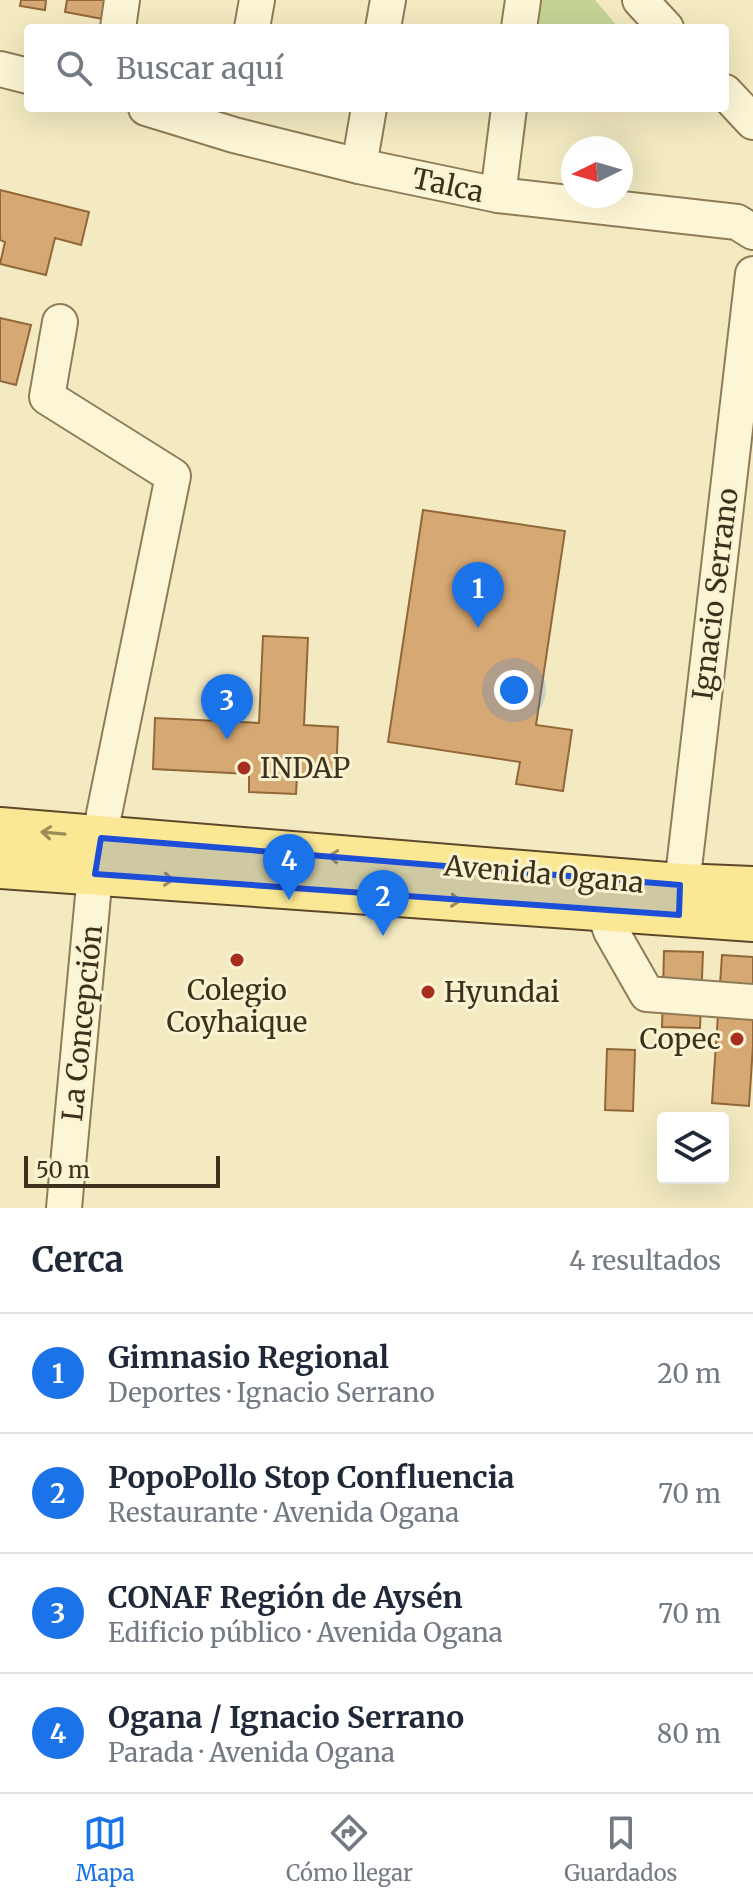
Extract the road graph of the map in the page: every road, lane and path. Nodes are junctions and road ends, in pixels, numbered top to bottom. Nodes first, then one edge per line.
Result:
1 (122, 0) edge
2 (257, 0) edge
3 (388, 0) edge
4 (523, 0) edge
5 (640, 0) edge
6 (119, 24) edge
7 (253, 24) edge
8 (384, 24) edge
9 (520, 24) edge
10 (662, 24) edge
11 (0, 69) edge
12 (24, 75) edge
13 (729, 96) edge
14 (172, 112) edge
15 (368, 112) edge
16 (508, 112) edge
17 (236, 122) edge
18 (753, 122) edge
19 (359, 166) junction
20 (498, 195) junction
21 (753, 232) edge
22 (753, 274) edge
23 (60, 322) dead end
24 (0, 829) edge
25 (98, 856) junction
26 (0, 867) edge
27 (753, 888) edge
28 (680, 900) junction
29 (604, 912) junction
30 (753, 920) edge
31 (753, 1002) edge
32 (64, 1208) edge

1 - 6 street
2 - 7 street
3 - 8 street
4 - 9 street
5 - 10 street
11 - 12 street
13 - 18 street
14 - 17 street, Talca
15 - 19 street
16 - 20 street
17 - 19 street, Talca
19 - 20 street, Talca
20 - 21 street, Talca
22 - 28 street, Ignacio Serrano
23 - 25 street, La Concepción
25 -> 24 main road, Avenida Ogana
25 - 26 main road, Avenida Ogana
28 -> 25 main road, Avenida Ogana
25 -> 29 main road, Avenida Ogana
25 - 32 street, La Concepción
27 - 28 main road, Avenida Ogana
28 - 29 main road, Avenida Ogana
28 - 30 main road, Avenida Ogana
29 - 31 street

